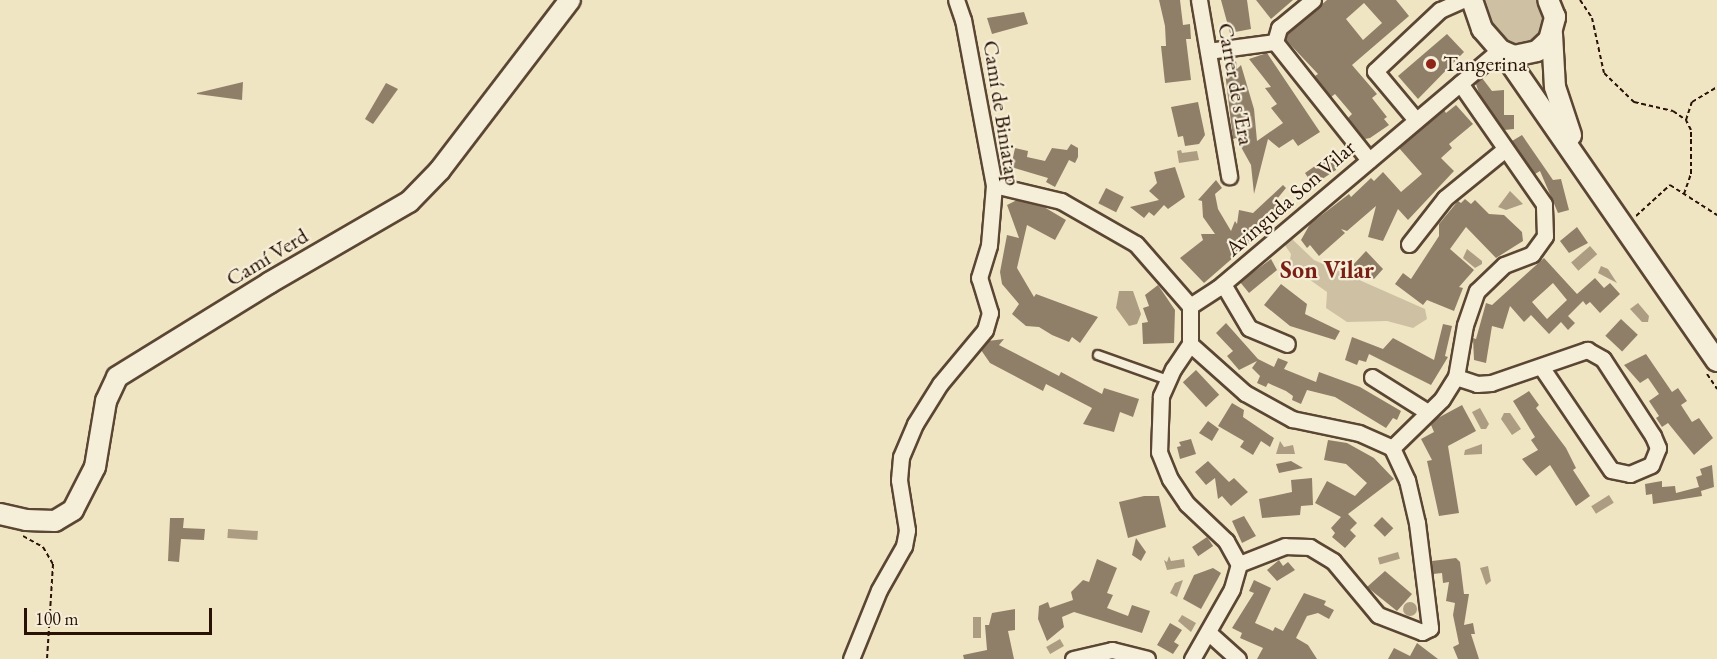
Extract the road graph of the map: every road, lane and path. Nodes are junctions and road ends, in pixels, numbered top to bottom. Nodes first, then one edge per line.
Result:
1 (570, 0) edge
2 (956, 0) edge
3 (1198, 0) edge
4 (1313, 0) edge
5 (1548, 0) edge
6 (1580, 0) edge
7 (1467, 1) edge
8 (1439, 3) edge
9 (1552, 34) junction
10 (1275, 42) junction
11 (1208, 51) junction
12 (1501, 51) junction
13 (1460, 83) junction
14 (1717, 87) edge
15 (1416, 120) junction
16 (1686, 120) junction
17 (1505, 149) junction
18 (1369, 160) junction
19 (1586, 171) junction
20 (1229, 176) dead end
21 (994, 185) junction
22 (1684, 194) junction
23 (1717, 215) edge
24 (1624, 226) junction
25 (1409, 244) dead end
26 (1223, 284) junction
27 (1190, 306) junction
28 (1191, 344) junction
29 (1287, 344) dead end
30 (1098, 355) dead end
31 (1717, 361) edge
32 (1542, 368) junction
33 (1372, 377) dead end
34 (1456, 377) junction
35 (1168, 380) junction
36 (1426, 411) junction
37 (1392, 448) junction
38 (0, 514) edge
39 (19, 534) dead end
40 (1239, 564) junction
41 (1209, 633) junction
42 (47, 659) edge
43 (851, 659) edge
44 (1073, 659) edge
45 (1147, 659) edge
46 (1192, 659) edge
47 (1238, 659) edge

1 - 38 street, Camí Verd
2 - 21 street, Camí de Biniatap
3 - 11 street, Carrer de s'Era
4 - 10 street
5 - 9 street
6 - 16 path
7 - 8 street
7 - 12 street
8 - 15 street
9 - 12 street
9 - 19 street
10 - 11 street
10 - 18 street
11 - 20 street, Carrer de s'Era
12 - 13 street, Avinguda Son Vilar
12 - 19 street
13 - 15 street, Avinguda Son Vilar
13 - 17 street
14 - 16 path
15 - 18 street, Avinguda Son Vilar
16 - 22 path
17 - 25 street
17 - 34 street
18 - 26 street, Avinguda Son Vilar
19 - 24 street
21 - 27 street
21 - 43 street, Camí de Biniatap
22 - 23 path
22 - 24 path
24 - 31 street
26 - 27 street, Avinguda Son Vilar
26 - 29 street
27 - 28 street
28 - 35 street
28 - 37 street
30 - 35 lane
32 - 32 street
32 - 34 street
33 - 36 street
34 - 36 street
35 - 40 street
36 - 37 street
37 - 40 street
39 - 42 path
40 - 41 street
41 - 46 street
41 - 47 street
44 - 45 street

